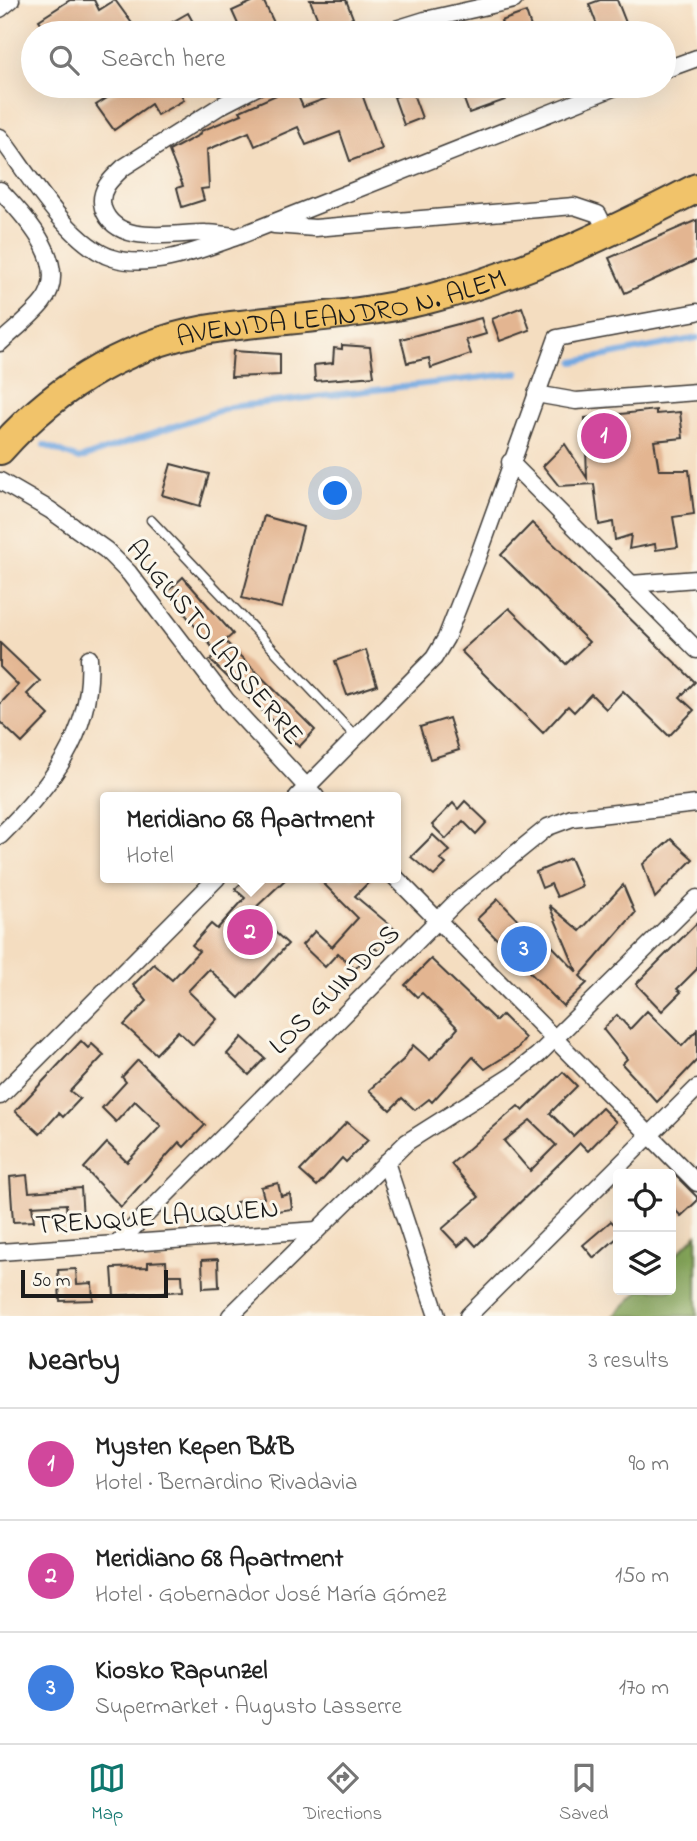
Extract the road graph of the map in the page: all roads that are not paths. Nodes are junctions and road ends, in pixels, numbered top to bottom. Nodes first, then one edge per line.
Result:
1 (11, 0) edge
2 (514, 0) edge
3 (0, 9) edge
4 (422, 21) edge
5 (697, 58) edge
6 (676, 66) edge
7 (236, 98) edge
8 (588, 98) edge
9 (0, 137) edge
10 (697, 188) edge
11 (0, 190) edge
12 (268, 225) junction
13 (608, 234) junction
14 (239, 236) junction
15 (697, 312) edge
16 (0, 343) edge
17 (697, 392) edge
18 (536, 394) junction
19 (0, 450) edge
20 (510, 462) junction
21 (0, 481) edge
22 (151, 520) dead end
23 (697, 579) edge
24 (631, 584) junction
25 (697, 650) edge
26 (89, 658) dead end
27 (356, 737) junction
28 (305, 792) edge
29 (309, 792) edge
30 (697, 804) edge
31 (0, 836) edge
32 (212, 883) edge
33 (401, 883) edge
34 (697, 898) edge
35 (438, 920) junction
36 (555, 1040) junction
37 (697, 1088) edge
38 (0, 1096) edge
39 (648, 1134) junction
40 (386, 1163) junction
41 (697, 1183) edge
42 (317, 1230) junction
43 (117, 1244) junction
44 (0, 1252) edge
45 (230, 1316) edge
46 (437, 1316) edge
47 (468, 1316) edge

1 - 3 street
2 - 4 street
5 - 6 street
7 - 14 street
8 - 12 street
9 - 14 street
10 - 13 highway, AVENIDA LEANDRO N. ALEM
11 - 16 street
12 - 13 street
12 - 14 street
13 - 19 highway, AVENIDA LEANDRO N. ALEM
15 - 18 street
17 - 18 street
18 - 20 street
20 - 24 street
20 - 27 street
21 - 28 street, AUGUSTO LASSERRE
22 - 27 lane
23 - 24 street
24 - 25 street
26 - 31 street
27 - 29 street
30 - 35 street, LOS GUINDOS
32 - 38 street
33 - 35 street
34 - 36 street
35 - 36 street
35 - 43 street, LOS GUINDOS
36 - 39 street
36 - 40 street
37 - 39 street
39 - 41 street
39 - 47 street
40 - 42 street
40 - 46 street
42 - 43 street, TRENQUE LAUQUEN
42 - 45 street
43 - 44 street, TRENQUE LAUQUEN

